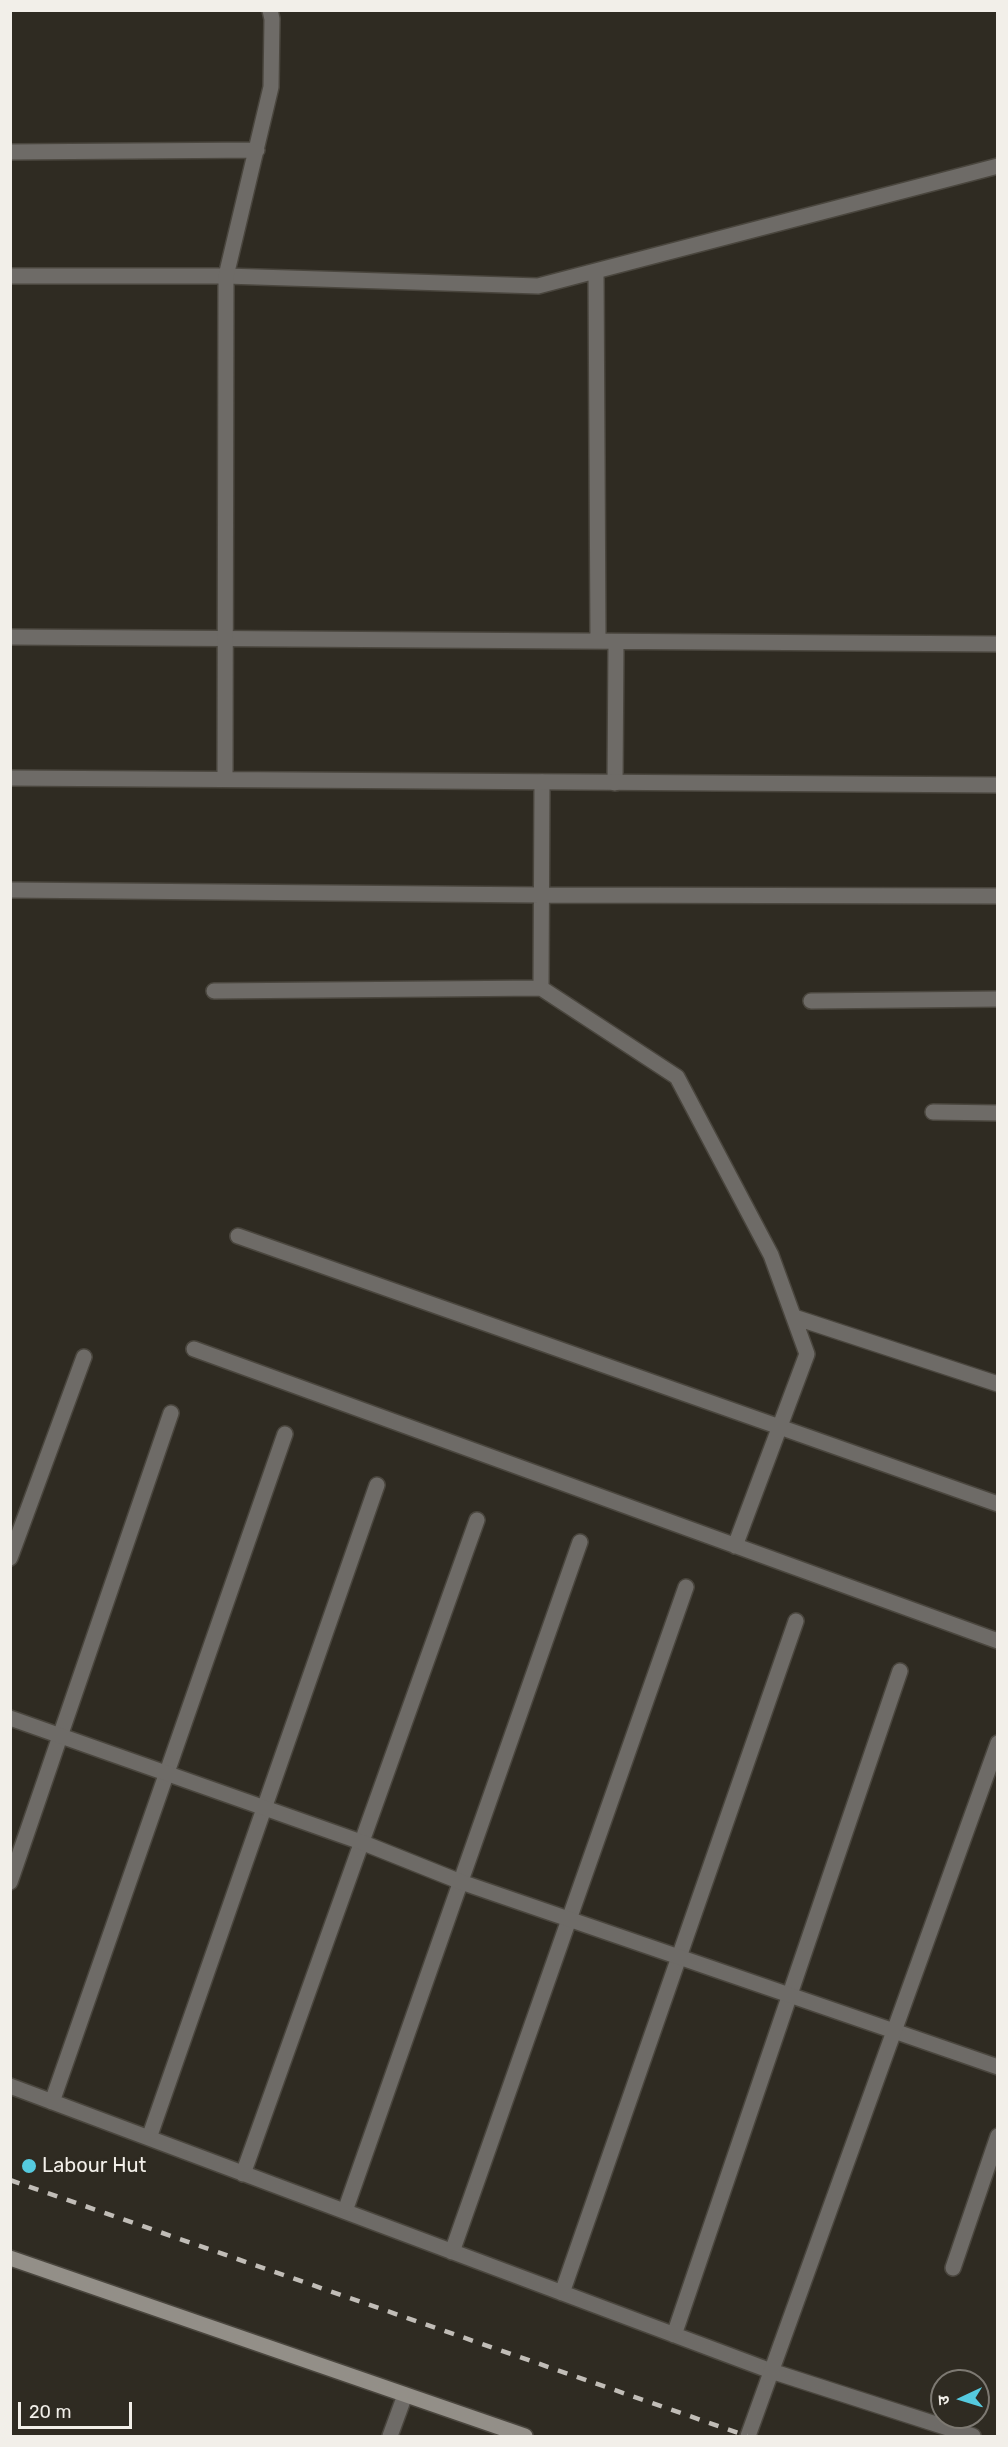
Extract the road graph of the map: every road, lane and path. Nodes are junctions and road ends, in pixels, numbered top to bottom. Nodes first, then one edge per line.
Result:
1 (270, 10) edge
2 (257, 150) junction
3 (10, 152) edge
4 (998, 166) edge
5 (596, 271) junction
6 (10, 276) edge
7 (226, 276) junction
8 (10, 637) edge
9 (225, 639) junction
10 (598, 641) junction
11 (616, 642) junction
12 (998, 644) edge
13 (10, 778) edge
14 (225, 779) junction
15 (542, 782) junction
16 (615, 783) junction
17 (998, 785) edge
18 (10, 890) edge
19 (541, 895) junction
20 (998, 896) edge
21 (541, 988) junction
22 (214, 991) dead end
23 (998, 999) edge
24 (811, 1001) dead end
25 (933, 1112) dead end
26 (998, 1113) edge
27 (238, 1236) dead end
28 (794, 1317) junction
29 (194, 1349) dead end
30 (84, 1357) dead end
31 (998, 1384) edge
32 (171, 1413) dead end
33 (779, 1427) junction
34 (285, 1434) dead end
35 (377, 1485) dead end
36 (998, 1504) edge
37 (477, 1520) dead end
38 (580, 1542) dead end
39 (735, 1546) junction
40 (10, 1558) edge
41 (686, 1587) dead end
42 (796, 1621) dead end
43 (998, 1641) edge
44 (900, 1671) dead end
45 (10, 1718) edge
46 (59, 1735) junction
47 (998, 1743) edge
48 (166, 1773) junction
49 (264, 1808) junction
50 (361, 1842) junction
51 (10, 1882) edge
52 (461, 1882) junction
53 (569, 1919) junction
54 (679, 1957) junction
55 (789, 1994) junction
56 (894, 2031) junction
57 (998, 2067) edge
58 (10, 2086) edge
59 (52, 2102) junction
60 (998, 2136) edge
61 (149, 2138) junction
62 (243, 2174) junction
63 (345, 2211) junction
64 (452, 2252) junction
65 (10, 2258) edge
66 (953, 2268) dead end
67 (562, 2293) junction
68 (674, 2335) junction
69 (771, 2371) junction
70 (405, 2395) junction
71 (390, 2436) edge
72 (525, 2436) edge
73 (748, 2436) edge
74 (973, 2436) edge

1 - 2 street
2 - 3 street
2 - 7 street
4 - 5 street
5 - 7 street
5 - 10 street
6 - 7 street
7 - 9 street
8 - 9 street
9 - 10 street
9 - 14 street
10 - 11 street
11 - 12 street
11 - 16 street
13 - 14 street
14 - 15 street
15 - 16 street
15 - 19 street
16 - 17 street
18 - 19 street
19 - 20 street
19 - 21 street
21 - 22 street
21 - 28 street
23 - 24 street
25 - 26 street
27 - 33 street
28 - 31 street
28 - 33 street
29 - 39 street
30 - 40 street
32 - 46 street
33 - 36 street
33 - 39 street
34 - 48 street
35 - 49 street
37 - 50 street
38 - 52 street
39 - 43 street
41 - 53 street
42 - 54 street
44 - 55 street
45 - 46 street
46 - 48 street
46 - 51 street
47 - 56 street
48 - 49 street
48 - 59 street
49 - 50 street
49 - 61 street
50 - 52 street
50 - 62 street
52 - 53 street
52 - 63 street
53 - 54 street
53 - 64 street
54 - 55 street
54 - 67 street
55 - 56 street
55 - 68 street
56 - 57 street
56 - 69 street
58 - 59 street
59 - 61 street
60 - 66 street
61 - 62 street
62 - 63 street
63 - 64 street
64 - 67 street
65 - 70 street
67 - 68 street
68 - 69 street
69 - 73 street
69 - 74 street
70 - 71 street
70 - 72 street

